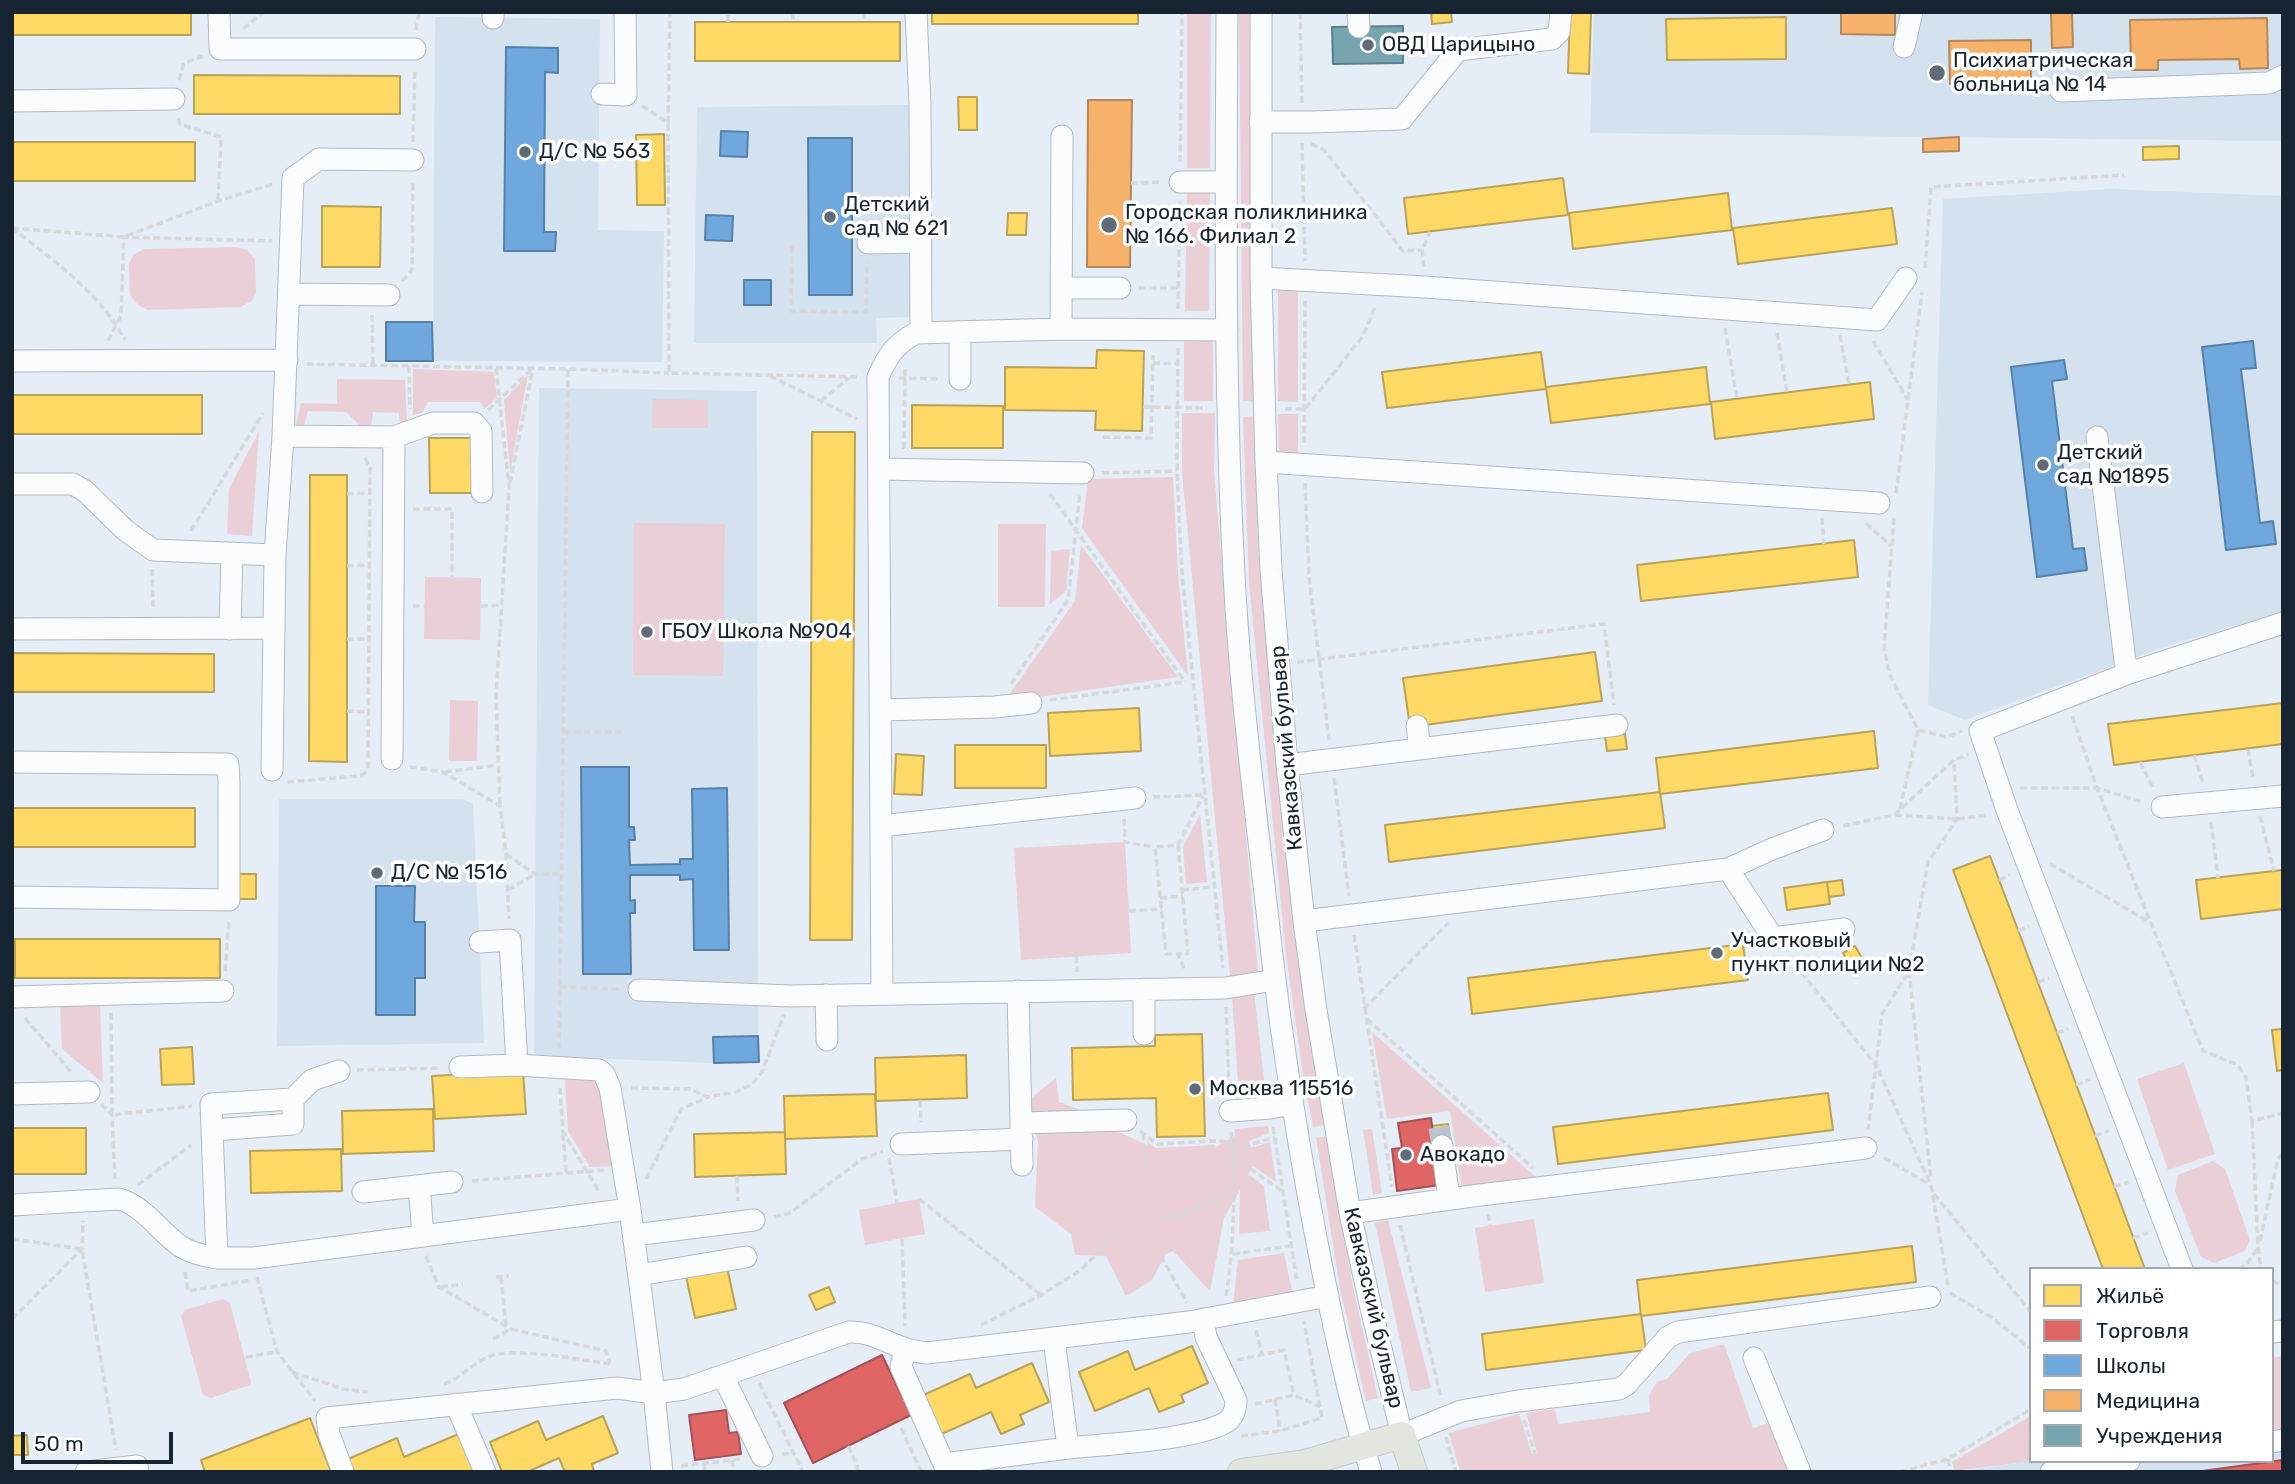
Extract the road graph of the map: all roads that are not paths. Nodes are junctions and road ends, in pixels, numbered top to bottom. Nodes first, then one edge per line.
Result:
1 (219, 12) edge
2 (625, 12) edge
3 (916, 12) edge
4 (1227, 12) edge
5 (1261, 12) edge
6 (1561, 12) edge
7 (1912, 12) edge
8 (1904, 47) dead end
9 (415, 49) road end
10 (2283, 76) edge
11 (2061, 91) dead end
12 (602, 94) dead end
13 (173, 99) road end
14 (12, 100) edge
15 (1260, 122) junction
16 (1062, 136) dead end
17 (413, 160) road end
18 (1180, 182) road end
19 (1226, 182) junction
20 (920, 242) junction
21 (867, 243) road end
22 (1261, 278) junction
23 (1915, 278) road end
24 (1062, 288) junction
25 (1119, 288) road end
26 (289, 294) junction
27 (389, 295) road end
28 (1061, 329) junction
29 (1227, 330) junction
30 (960, 332) junction
31 (913, 336) junction
32 (12, 361) edge
33 (287, 362) junction
34 (960, 379) road end
35 (403, 434) junction
36 (283, 436) junction
37 (2097, 437) dead end
38 (1266, 461) junction
39 (879, 469) junction
40 (1083, 473) road end
41 (12, 484) edge
42 (482, 492) dead end
43 (1889, 507) road end
44 (232, 554) junction
45 (275, 555) junction
46 (2283, 623) edge
47 (274, 628) junction
48 (12, 629) edge
49 (230, 629) junction
50 (2129, 673) junction
51 (1031, 703) road end
52 (880, 710) junction
53 (1617, 725) road end
54 (1417, 726) dead end
55 (1420, 749) junction
56 (12, 762) edge
57 (390, 764) road end
58 (1287, 765) junction
59 (282, 774) road end
60 (2283, 796) edge
61 (1129, 807) road end
62 (2162, 807) road end
63 (881, 826) junction
64 (1823, 830) road end
65 (1728, 869) junction
66 (12, 897) edge
67 (1304, 921) junction
68 (1844, 929) dead end
69 (480, 942) dead end
70 (1275, 980) junction
71 (1143, 989) junction
72 (639, 990) road end
73 (1018, 990) junction
74 (223, 991) road end
75 (882, 994) junction
76 (826, 995) junction
77 (17, 1005) edge
78 (1144, 1034) dead end
79 (827, 1040) dead end
80 (517, 1065) junction
81 (460, 1067) road end
82 (339, 1071) road end
83 (89, 1092) road end
84 (12, 1094) edge
85 (293, 1099) junction
86 (1292, 1104) junction
87 (1230, 1111) road end
88 (1135, 1127) road end
89 (213, 1130) junction
90 (1021, 1131) junction
91 (901, 1144) dead end
92 (1442, 1146) tunnel mouth
93 (1866, 1148) road end
94 (1022, 1165) dead end
95 (452, 1182) road end
96 (419, 1186) junction
97 (363, 1192) dead end
98 (1449, 1199) junction
99 (12, 1205) edge
100 (621, 1210) junction
101 (1350, 1213) junction
102 (746, 1221) road end
103 (423, 1235) junction
104 (634, 1235) junction
105 (746, 1257) dead end
106 (217, 1258) junction
107 (2181, 1267) edge
108 (639, 1275) junction
109 (1328, 1296) junction
110 (1930, 1297) dead end
111 (1208, 1318) junction
112 (1054, 1339) junction
113 (905, 1349) junction
114 (1754, 1358) dead end
115 (723, 1376) junction
116 (654, 1393) junction
117 (456, 1404) junction
118 (1402, 1435) junction
119 (1363, 1446) junction
120 (1068, 1448) junction
121 (762, 1457) road end
122 (2115, 1463) edge
123 (129, 1470) edge
124 (662, 1470) edge
125 (86, 1472) edge
126 (343, 1472) edge
127 (485, 1472) edge
128 (1241, 1472) edge
129 (1371, 1472) edge
130 (1414, 1472) edge
131 (1800, 1472) edge
132 (2051, 1472) edge

1 - 9 street
2 - 12 street
3 - 20 street
4 - 19 street, Кавказский бульвар
5 - 15 street, Кавказский бульвар
6 - 15 street
7 - 8 street
10 - 11 street
13 - 14 street
15 - 22 street, Кавказский бульвар
16 - 24 street
17 - 26 street
18 - 19 street
19 - 29 street, Кавказский бульвар
20 - 21 street
20 - 31 street
22 - 23 street
22 - 38 street, Кавказский бульвар
24 - 25 street
24 - 28 street
26 - 27 street
26 - 33 street
28 - 29 street
28 - 30 street
29 - 70 street, Кавказский бульвар
30 - 31 street
30 - 34 street
31 - 39 street
32 - 33 street
33 - 36 street
35 - 36 street
35 - 42 street
35 - 57 street
36 - 45 street
37 - 50 street
38 - 43 street
38 - 58 street, Кавказский бульвар
39 - 40 street
39 - 52 street
41 - 44 street
44 - 45 street
44 - 49 street
45 - 47 street
46 - 50 street
47 - 49 street
47 - 59 street
48 - 49 street
50 - 107 street
51 - 52 street
52 - 63 street
53 - 55 street
54 - 55 street
55 - 58 street
56 - 66 street
58 - 67 street, Кавказский бульвар
60 - 62 street
61 - 63 street
63 - 75 street
64 - 65 street
65 - 67 street
65 - 68 street
67 - 101 street, Кавказский бульвар
69 - 80 street
70 - 71 street
70 - 86 street, Кавказский бульвар
71 - 73 street
71 - 78 street
72 - 76 street
73 - 75 street
73 - 90 street
74 - 77 street
75 - 76 street
76 - 79 street
80 - 81 street
80 - 100 street
82 - 85 street
83 - 84 street
85 - 89 street
85 - 89 street
86 - 87 street
86 - 109 street, Кавказский бульвар
88 - 90 street
89 - 106 street
90 - 91 street
90 - 94 street
92 - 98 street
93 - 98 street
95 - 96 street
96 - 97 street
96 - 103 street
98 - 101 street
99 - 106 street
100 - 103 street
100 - 104 street
101 - 118 street, Кавказский бульвар
102 - 104 street
103 - 106 street
104 - 108 street
105 - 108 street
108 - 116 street
109 - 111 street
109 - 119 street, Кавказский бульвар
110 - 118 street
111 - 112 street
111 - 120 street
112 - 113 street
112 - 120 street
113 - 115 street
113 - 120 street
114 - 131 street
115 - 116 street
115 - 121 street
116 - 117 street
116 - 124 street
117 - 126 street
117 - 127 street
118 - 119 main road
118 - 130 main road, Кавказский бульвар
119 - 128 main road
119 - 129 street, Кавказский бульвар
122 - 132 street
123 - 125 street

